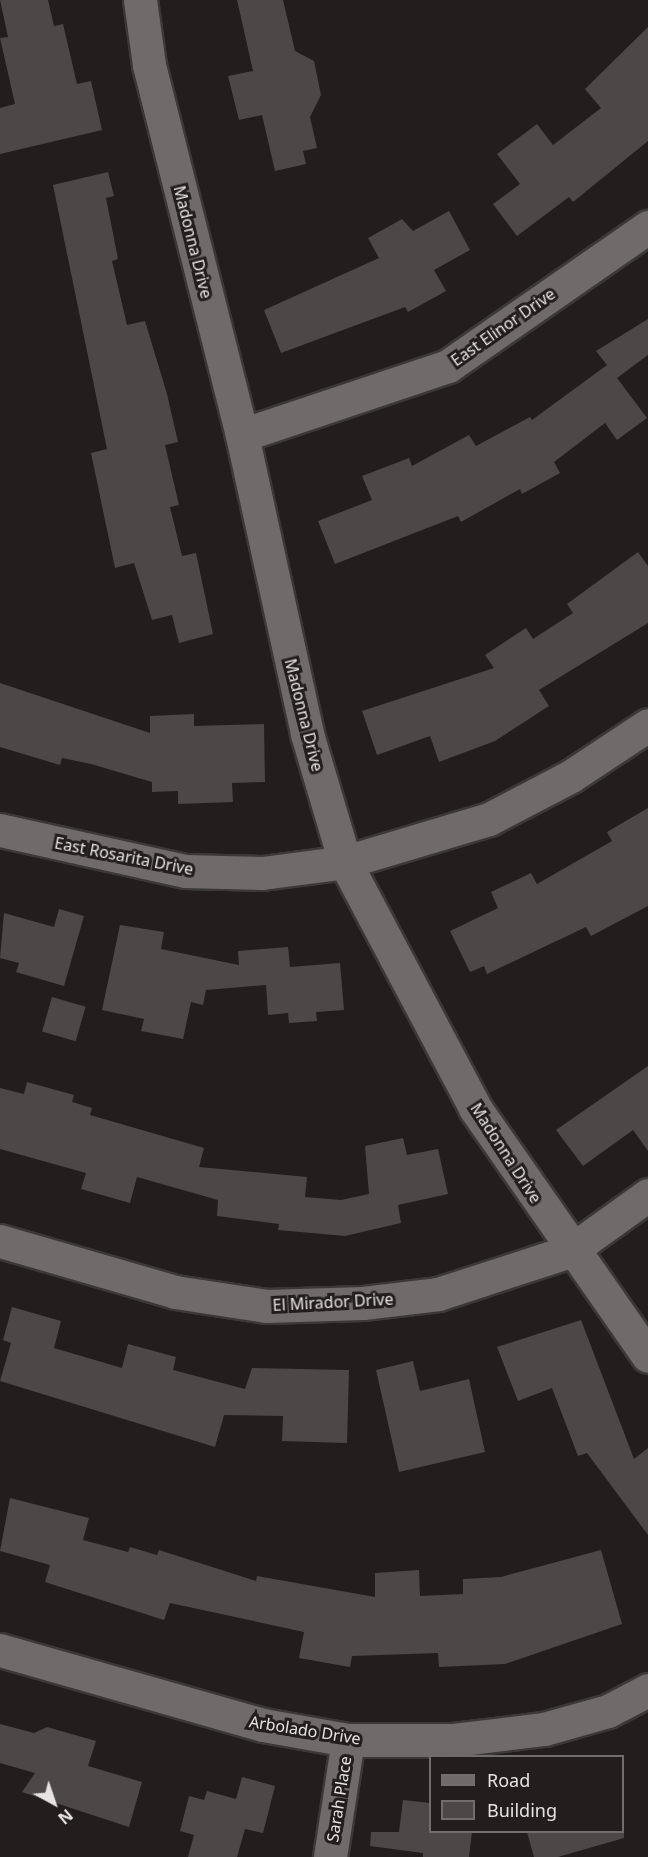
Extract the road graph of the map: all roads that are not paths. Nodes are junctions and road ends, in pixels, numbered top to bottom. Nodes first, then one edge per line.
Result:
1 (140, 0) edge
2 (648, 227) edge
3 (242, 435) junction
4 (648, 725) edge
5 (0, 830) edge
6 (345, 862) junction
7 (648, 1195) edge
8 (0, 1241) edge
9 (570, 1251) junction
10 (648, 1356) edge
11 (0, 1650) edge
12 (648, 1690) edge
13 (348, 1740) junction
14 (330, 1857) edge

1 - 3 street, Madonna Drive
2 - 3 street, East Elinor Drive
3 - 6 street, Madonna Drive
4 - 6 street, East Rosarita Drive
5 - 6 street, East Rosarita Drive
6 - 9 street, Madonna Drive
7 - 9 street, El Mirador Drive
8 - 9 street, El Mirador Drive
9 - 10 street, Madonna Drive
11 - 13 street, Arbolado Drive
12 - 13 street, Arbolado Drive
13 - 14 street, Sarah Place

